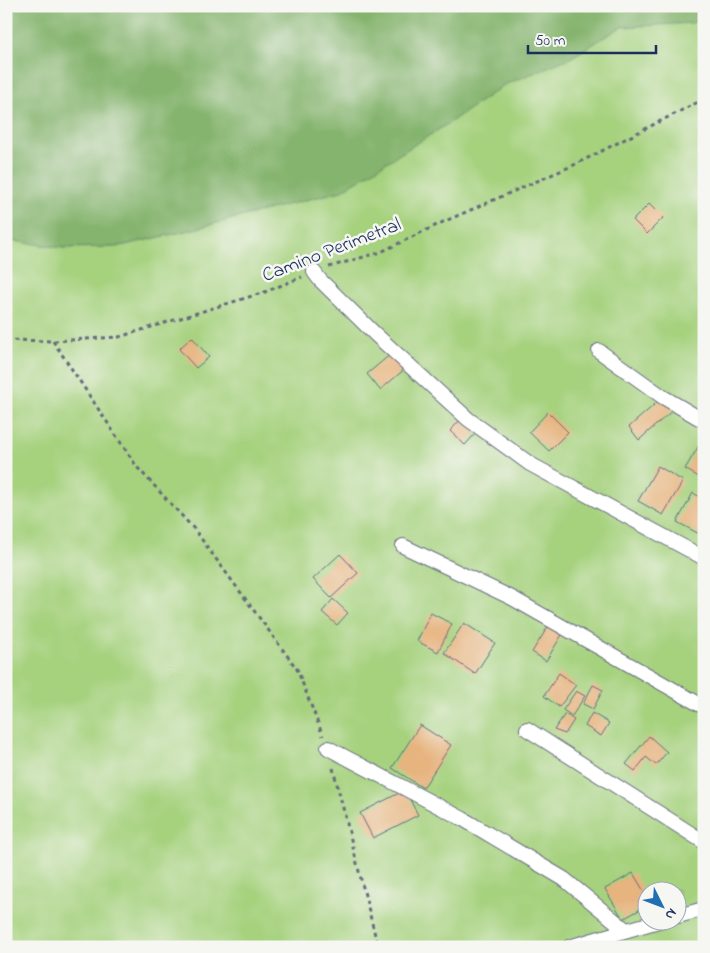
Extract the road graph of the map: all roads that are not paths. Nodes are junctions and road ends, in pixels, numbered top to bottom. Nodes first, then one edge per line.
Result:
1 (314, 272) road end
2 (599, 351) dead end
3 (704, 421) edge
4 (403, 546) dead end
5 (704, 558) edge
6 (704, 707) edge
7 (527, 729) dead end
8 (328, 748) road end
9 (704, 842) edge
10 (704, 909) edge
11 (688, 913) edge
12 (638, 927) edge
13 (626, 930) junction
14 (569, 947) edge

1 - 5 street
2 - 3 street
4 - 6 street
7 - 9 street
8 - 13 street
10 - 11 street
12 - 13 street
13 - 14 street

